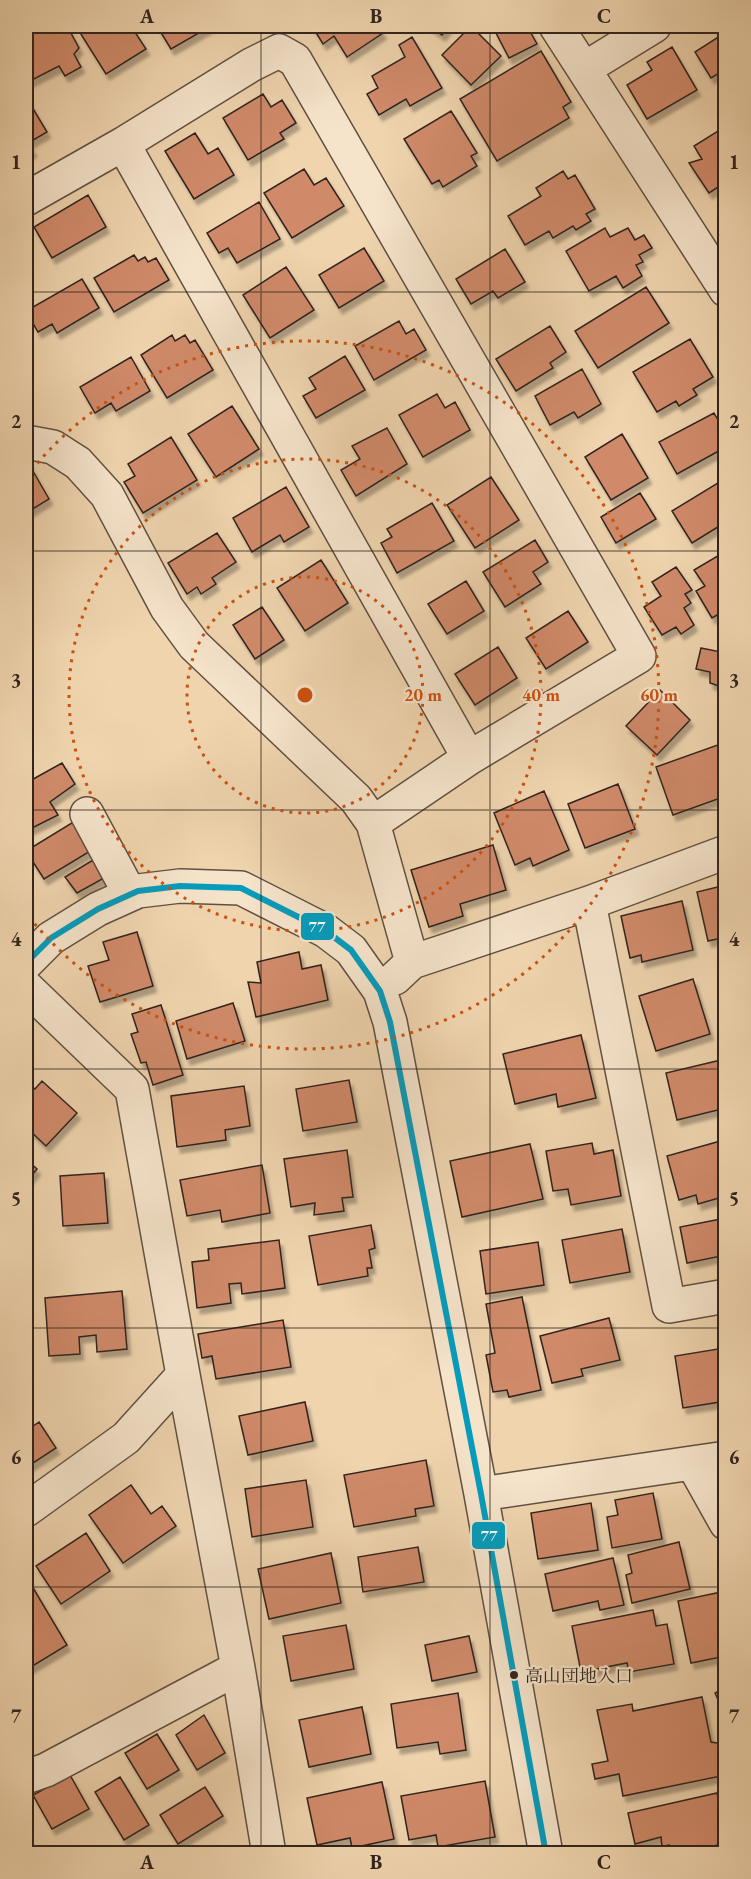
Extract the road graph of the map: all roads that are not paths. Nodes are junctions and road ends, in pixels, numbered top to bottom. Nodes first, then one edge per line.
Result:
1 (555, 26) edge
2 (654, 26) edge
3 (584, 69) junction
4 (123, 144) junction
5 (26, 199) edge
6 (714, 248) edge
7 (726, 290) edge
8 (26, 442) edge
9 (469, 758) junction
10 (87, 814) dead end
11 (373, 823) junction
12 (726, 852) edge
13 (130, 894) junction
14 (589, 903) junction
15 (412, 962) junction
16 (26, 963) edge
17 (26, 987) edge
18 (380, 991) junction
19 (726, 1296) edge
20 (183, 1375) junction
21 (726, 1458) edge
22 (693, 1464) junction
23 (481, 1494) junction
24 (26, 1510) edge
25 (726, 1523) edge
26 (238, 1668) junction
27 (26, 1777) edge
28 (537, 1852) edge
29 (269, 1854) edge

1 - 3 street
2 - 3 street
3 - 6 street
4 - 5 street
4 - 9 street
4 - 9 street
6 - 7 street
8 - 11 street
9 - 11 street
10 - 13 street
11 - 15 street
12 - 14 street
13 - 16 street
13 - 18 street
14 - 15 street
14 - 19 street
15 - 18 street
17 - 20 street
18 - 23 street
20 - 24 street
20 - 26 street
21 - 22 street
22 - 23 street
22 - 25 street
23 - 28 street
26 - 27 street
26 - 29 street

